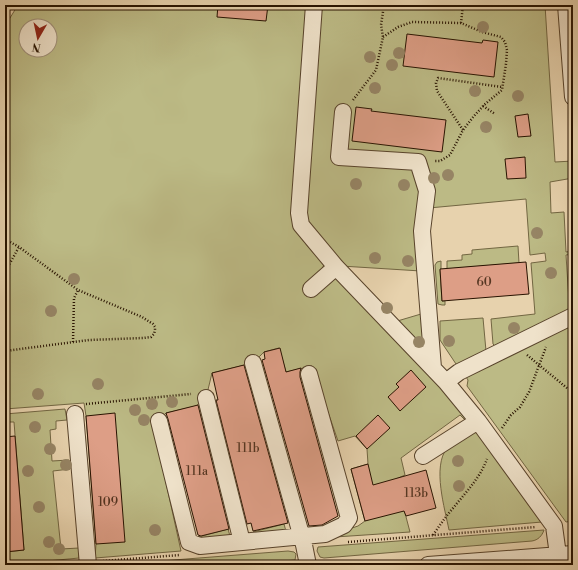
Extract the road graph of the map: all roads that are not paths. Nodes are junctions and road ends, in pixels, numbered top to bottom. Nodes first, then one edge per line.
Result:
1 (314, 5) edge
2 (566, 5) edge
3 (573, 97) edge
4 (343, 112) road end
5 (336, 267) junction
6 (311, 289) dead end
7 (573, 316) edge
8 (253, 363) dead end
9 (433, 368) junction
10 (309, 374) dead end
11 (446, 382) junction
12 (206, 398) road end
13 (77, 410) road end
14 (159, 420) dead end
15 (478, 421) junction
16 (423, 456) dead end
17 (302, 536) junction
18 (242, 542) junction
19 (566, 555) edge
20 (88, 565) edge
21 (308, 565) edge
22 (428, 565) edge

1 - 5 street
2 - 3 street
4 - 9 street
5 - 6 street
5 - 9 street
7 - 11 street
8 - 17 street
9 - 11 street
10 - 17 street
11 - 15 street
12 - 18 street
13 - 20 street
14 - 18 street
15 - 16 street
15 - 19 street
17 - 18 street
17 - 21 street
19 - 22 street

